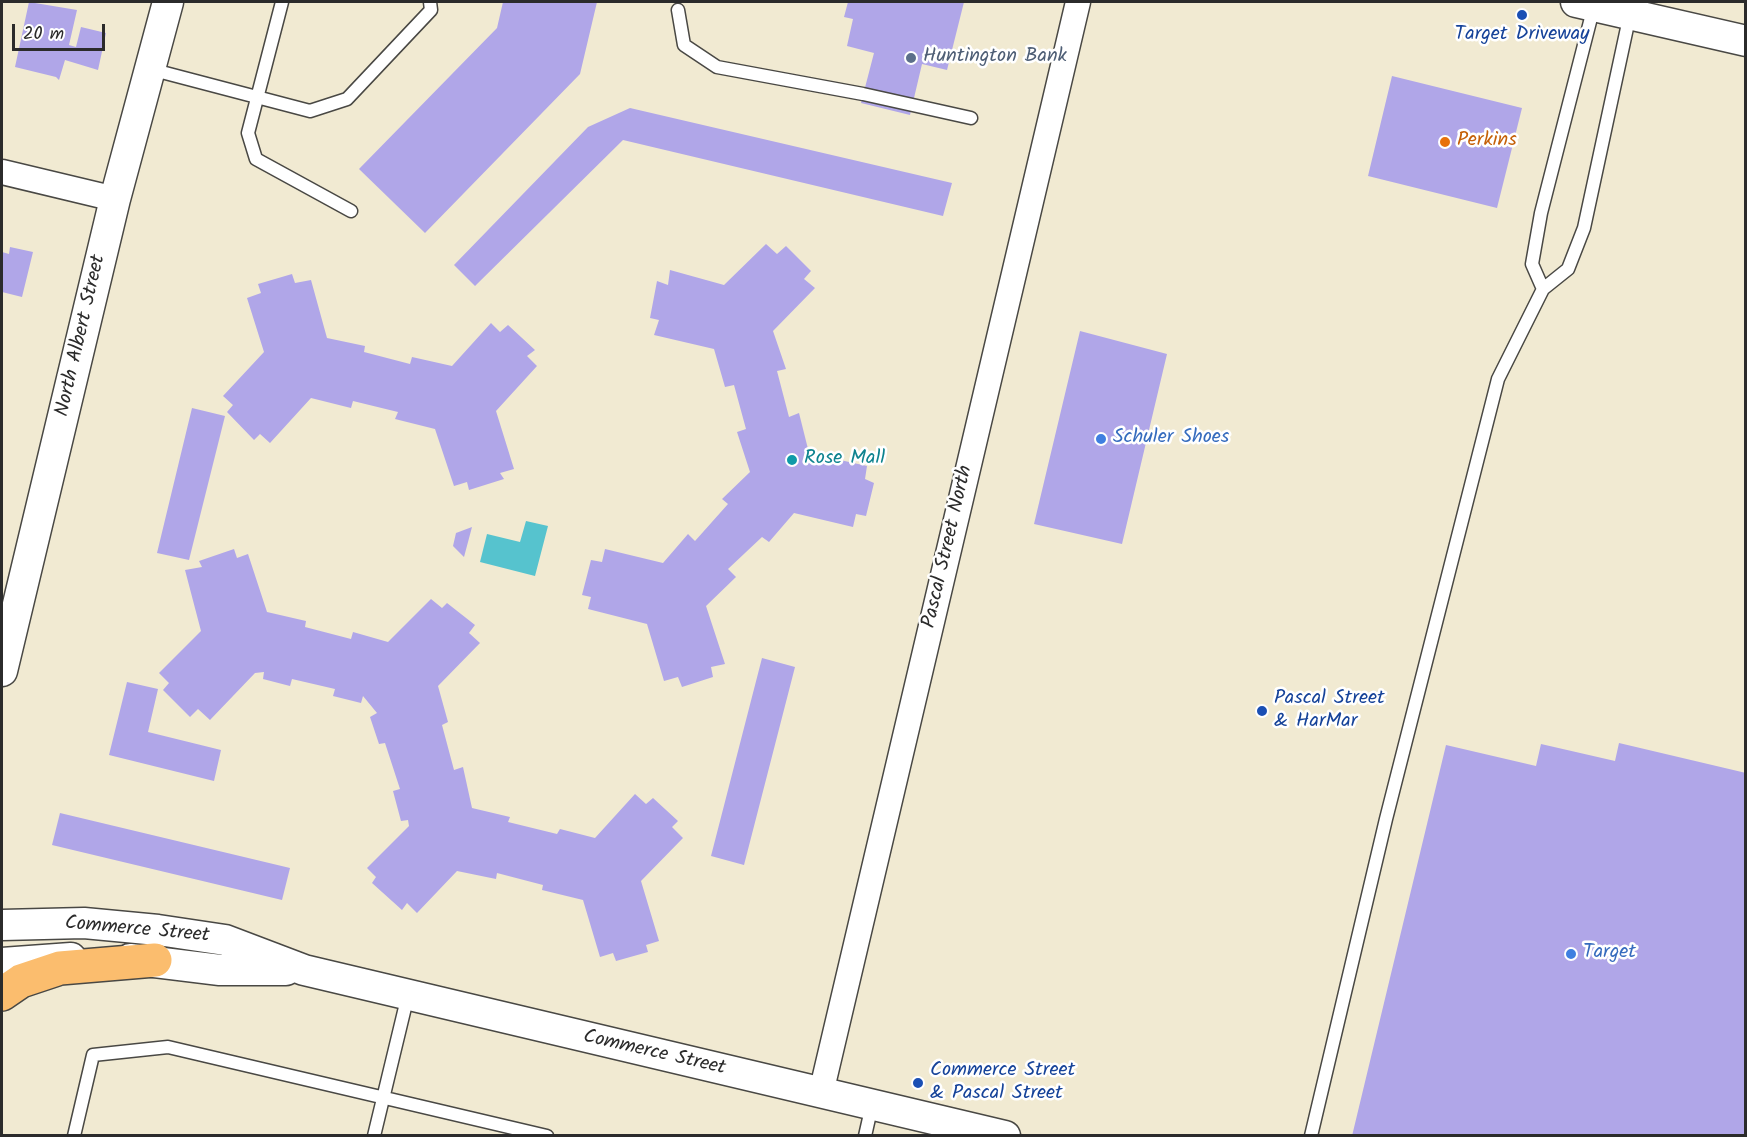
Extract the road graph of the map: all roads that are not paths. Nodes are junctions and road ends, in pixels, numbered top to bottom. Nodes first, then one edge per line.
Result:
1 (168, 2) edge
2 (282, 2) edge
3 (430, 2) edge
4 (1078, 2) edge
5 (1588, 3) edge
6 (1633, 8) edge
7 (678, 10) dead end
8 (1746, 41) edge
9 (149, 69) junction
10 (257, 97) junction
11 (971, 118) dead end
12 (2, 172) edge
13 (115, 199) junction
14 (351, 211) dead end
15 (1543, 289) junction
16 (2, 671) edge
17 (2, 925) edge
18 (155, 960) junction
19 (2, 963) edge
20 (304, 970) junction
21 (2, 994) edge
22 (408, 995) junction
23 (821, 1093) junction
24 (383, 1096) junction
25 (872, 1105) junction
26 (74, 1136) edge
27 (374, 1136) edge
28 (547, 1136) edge
29 (865, 1136) edge
30 (1005, 1136) edge
31 (1311, 1136) edge

1 - 9 street, North Albert Street
2 - 10 lane
3 - 10 lane
4 - 23 street, Pascal Street North
5 - 6 street
5 - 15 lane
6 - 8 street
6 - 15 lane
7 - 11 lane
9 - 10 lane
9 - 13 street, North Albert Street
10 - 14 lane
12 - 13 street
13 - 16 street, North Albert Street
15 - 31 lane
17 - 20 street, Commerce Street
18 - 19 street, Commerce Street
18 - 20 street, Commerce Street
18 - 21 highway
20 - 22 street, Commerce Street
22 - 23 street, Commerce Street
22 - 24 lane
23 - 25 street, Commerce Street
24 - 26 lane
24 - 27 lane
24 - 28 lane
25 - 29 lane
25 - 30 street, Commerce Street

